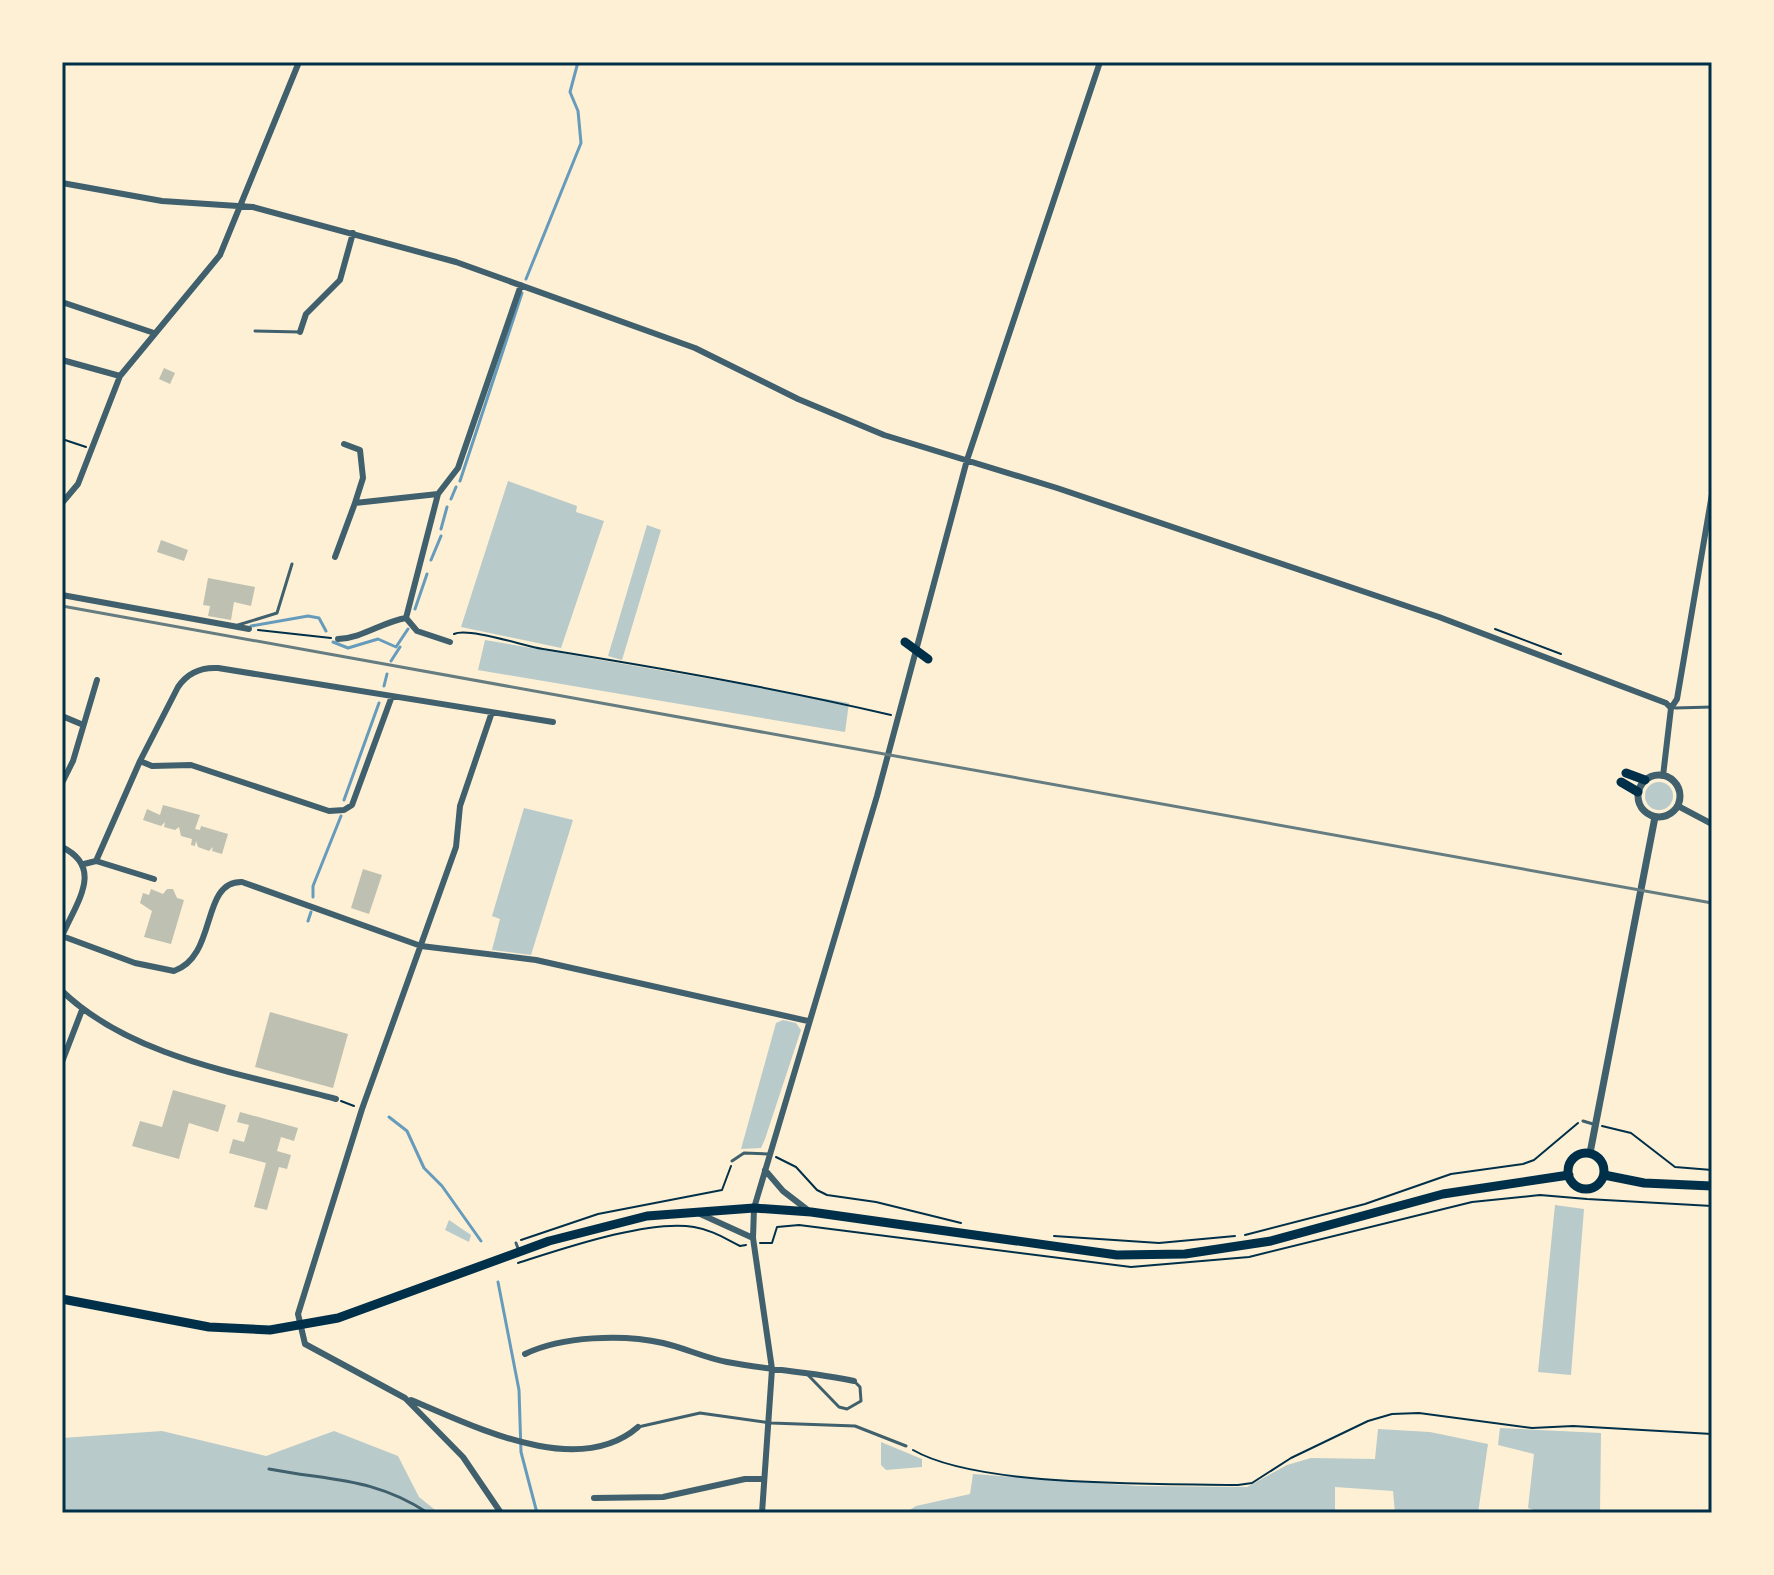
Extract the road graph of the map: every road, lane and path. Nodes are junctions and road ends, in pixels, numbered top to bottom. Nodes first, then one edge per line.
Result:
1 (299, 62) edge
2 (1100, 62) edge
3 (62, 183) edge
4 (241, 208) junction
5 (353, 233) junction
6 (521, 285) junction
7 (62, 302) edge
8 (255, 331) dead end
9 (300, 332) joint
10 (154, 333) junction
11 (62, 360) edge
12 (120, 376) junction
13 (62, 439) edge
14 (344, 444) dead end
15 (91, 448) junction
16 (967, 460) junction
17 (438, 494) junction
18 (1712, 494) edge
19 (62, 503) edge
20 (355, 503) junction
21 (335, 557) dead end
22 (292, 564) dead end
23 (62, 595) edge
24 (406, 618) junction
25 (231, 627) junction
26 (249, 629) joint
27 (1495, 629) dead end
28 (338, 639) joint
29 (450, 642) joint
30 (905, 642) dead end
31 (1565, 656) dead end
32 (928, 659) dead end
33 (97, 680) dead end
34 (392, 696) junction
35 (1712, 707) edge
36 (1671, 708) junction
37 (492, 712) junction
38 (62, 716) edge
39 (898, 717) junction
40 (553, 722) dead end
41 (81, 724) junction
42 (140, 761) junction
43 (1663, 776) junction
44 (1645, 780) junction
45 (63, 781) edge
46 (1638, 792) junction
47 (1678, 806) junction
48 (1655, 817) junction
49 (1712, 824) edge
50 (62, 847) edge
51 (96, 861) junction
52 (84, 864) junction
53 (154, 879) dead end
54 (62, 936) edge
55 (421, 946) junction
56 (62, 991) edge
57 (82, 1010) junction
58 (808, 1021) junction
59 (62, 1062) edge
60 (336, 1099) joint
61 (362, 1109) junction
62 (1583, 1121) dead end
63 (1572, 1124) dead end
64 (1597, 1124) junction
65 (1590, 1153) junction
66 (768, 1154) junction
67 (732, 1161) joint
68 (765, 1170) junction
69 (1712, 1170) edge
70 (1569, 1175) junction
71 (1604, 1175) junction
72 (1712, 1186) edge
73 (754, 1208) junction
74 (693, 1211) junction
75 (811, 1212) junction
76 (965, 1224) dead end
77 (1048, 1235) dead end
78 (753, 1238) junction
79 (518, 1247) junction
80 (62, 1299) edge
81 (300, 1327) junction
82 (525, 1354) dead end
83 (772, 1369) junction
84 (806, 1373) junction
85 (854, 1381) joint
86 (405, 1398) junction
87 (437, 1410) junction
88 (771, 1423) junction
89 (431, 1424) junction
90 (638, 1427) joint
91 (1712, 1434) edge
92 (906, 1446) joint
93 (269, 1469) dead end
94 (763, 1479) junction
95 (594, 1498) dead end
96 (428, 1513) edge
97 (501, 1513) edge
98 (762, 1513) edge

1 - 4 street
2 - 16 street
3 - 4 street
4 - 5 street
4 - 10 street
5 - 6 street
5 - 9 street
6 - 16 street
6 - 17 street
7 - 10 street
8 - 9 lane
10 - 12 street
11 - 12 street
12 - 15 street
13 - 15 path
14 - 20 street
15 - 19 street
16 - 36 street
16 - 39 street
17 - 20 street
17 - 24 street
18 - 36 street
20 - 21 street
22 - 25 lane
23 - 25 street
24 - 28 street
24 - 29 street
25 - 26 street
26 - 28 path
27 - 31 path
29 - 39 path
30 - 32 main road
33 - 41 street
34 - 37 street
34 - 42 street
34 - 42 street
35 - 36 lane
36 - 43 street
37 - 40 street
37 - 55 street
38 - 41 street
39 - 58 street
41 - 45 street
42 - 51 street
43 - 44 street
43 - 47 street
44 - 46 street
44 - 46 main road
46 - 48 street
47 - 48 street
47 - 49 street
48 - 64 street
50 - 52 street
51 - 52 street
51 - 53 street
52 - 54 street
54 - 55 street
55 - 58 street
55 - 61 street
56 - 57 street
57 - 59 street
57 - 60 street
58 - 66 street
60 - 61 path
61 - 81 street
62 - 64 lane
63 - 77 path
64 - 65 street
64 - 69 path
65 - 70 main road
65 - 71 main road
66 - 67 lane
66 - 68 street
66 - 76 path
67 - 79 path
68 - 73 street
68 - 75 street
70 - 71 main road
70 - 75 main road
71 - 72 main road
73 - 74 main road
73 - 75 main road
73 - 78 street
74 - 78 street
74 - 79 main road
78 - 83 street
79 - 81 main road
80 - 81 main road
81 - 86 street
82 - 83 street
83 - 84 street
83 - 88 street
84 - 85 street
84 - 85 lane
86 - 87 street
86 - 89 street
87 - 89 street
87 - 90 street
88 - 90 lane
88 - 92 lane
88 - 94 street
89 - 97 street
91 - 92 path
93 - 96 lane
94 - 95 street
94 - 98 street

